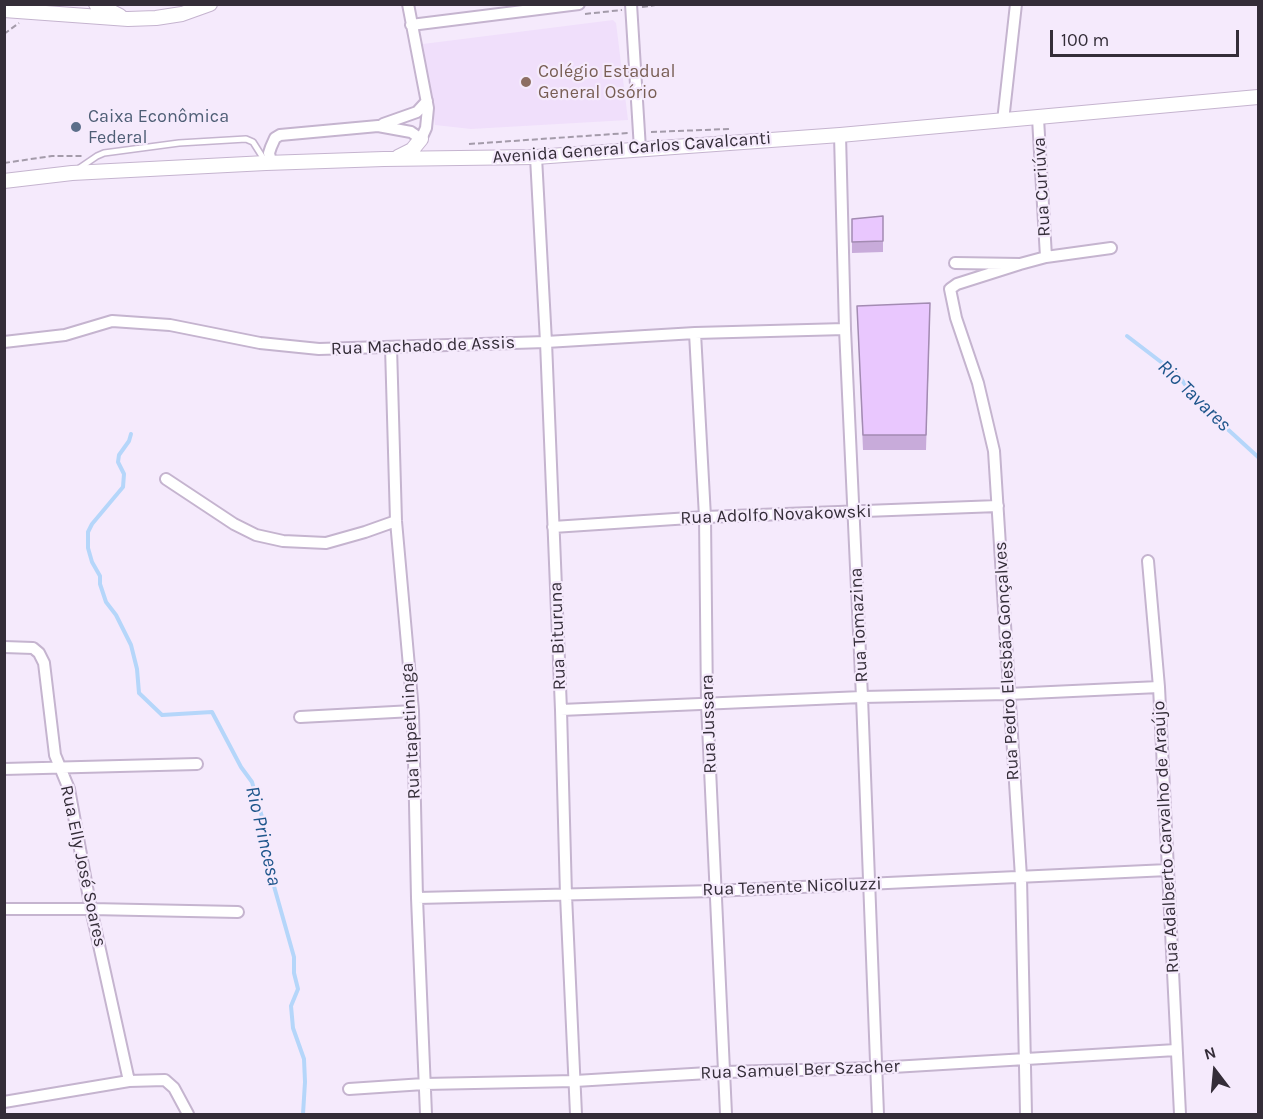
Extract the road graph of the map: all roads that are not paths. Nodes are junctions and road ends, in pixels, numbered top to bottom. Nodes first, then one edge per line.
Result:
1 (96, 4) edge
2 (210, 4) edge
3 (408, 4) edge
4 (579, 4) edge
5 (631, 4) edge
6 (1016, 4) edge
7 (15, 8) edge
8 (128, 19) junction
9 (4, 20) edge
10 (411, 25) junction
11 (1258, 97) edge
12 (427, 101) junction
13 (1038, 118) junction
14 (1003, 121) junction
15 (378, 126) junction
16 (840, 135) junction
17 (421, 139) junction
18 (640, 149) junction
19 (536, 157) junction
20 (384, 159) junction
21 (269, 162) junction
22 (72, 173) junction
23 (4, 181) edge
24 (1111, 248) dead end
25 (1046, 257) junction
26 (955, 263) dead end
27 (1020, 264) junction
28 (845, 329) junction
29 (695, 333) junction
30 (4, 342) edge
31 (546, 342) junction
32 (391, 347) junction
33 (166, 480) dead end
34 (998, 506) junction
35 (853, 513) junction
36 (705, 517) junction
37 (396, 520) junction
38 (554, 527) junction
39 (1149, 561) dead end
40 (4, 648) edge
41 (1159, 687) junction
42 (1008, 694) junction
43 (862, 697) junction
44 (707, 704) junction
45 (561, 710) junction
46 (413, 711) junction
47 (300, 717) dead end
48 (197, 764) dead end
49 (4, 769) edge
50 (60, 769) junction
51 (1168, 870) junction
52 (1021, 877) junction
53 (870, 884) junction
54 (715, 891) junction
55 (566, 896) junction
56 (417, 898) junction
57 (4, 909) edge
58 (91, 909) junction
59 (238, 912) dead end
60 (1176, 1050) junction
61 (1024, 1061) junction
62 (876, 1068) junction
63 (725, 1072) junction
64 (129, 1081) junction
65 (575, 1081) junction
66 (424, 1084) junction
67 (349, 1089) dead end
68 (4, 1102) edge
69 (188, 1114) edge
70 (426, 1114) edge
71 (576, 1114) edge
72 (726, 1114) edge
73 (878, 1114) edge
74 (1026, 1114) edge
75 (1180, 1114) edge

1 - 8 main road
2 - 8 main road
3 - 10 street
4 - 10 street
5 - 18 street
6 - 14 street
7 - 8 main road
7 - 9 main road
10 - 12 street
11 - 13 main road, Avenida General Carlos Cavalcanti
12 - 15 street
12 - 17 street
13 - 14 main road, Avenida General Carlos Cavalcanti
13 - 25 street, Rua Curiúva
14 - 16 main road, Avenida General Carlos Cavalcanti
15 - 17 street
15 - 21 street
16 - 18 main road, Avenida General Carlos Cavalcanti
16 - 28 street, Rua Tomazina
17 - 20 main road
18 - 19 main road, Avenida General Carlos Cavalcanti
19 - 20 main road, Avenida General Carlos Cavalcanti
19 - 31 street, Rua Bituruna
20 - 21 main road, Avenida General Carlos Cavalcanti
21 - 22 main road, Avenida General Carlos Cavalcanti
21 - 22 lane
22 - 23 main road, Avenida General Carlos Cavalcanti
24 - 25 street
25 - 27 street
26 - 27 street
27 - 34 street, Rua Pedro Elesbão Gonçalves
28 - 29 street, Rua Machado de Assis
28 - 35 street, Rua Tomazina
29 - 31 street, Rua Machado de Assis
29 - 36 street, Rua Jussara
30 - 32 street, Rua Machado de Assis
31 - 32 street, Rua Machado de Assis
31 - 38 street, Rua Bituruna
32 - 37 street, Rua Itapetininga
33 - 37 street
34 - 35 street, Rua Adolfo Novakowski
34 - 42 street, Rua Pedro Elesbão Gonçalves
35 - 36 street, Rua Adolfo Novakowski
35 - 43 street, Rua Tomazina
36 - 38 street, Rua Adolfo Novakowski
36 - 44 street, Rua Jussara
37 - 46 street, Rua Itapetininga
38 - 45 street, Rua Bituruna
39 - 41 street, Rua Adalberto Carvalho de Araújo
40 - 50 street, Rua Elly José Soares
41 - 42 street
41 - 51 street, Rua Adalberto Carvalho de Araújo
42 - 43 street
42 - 52 street, Rua Pedro Elesbão Gonçalves
43 - 44 street
43 - 53 street, Rua Tomazina
44 - 45 street
44 - 54 street, Rua Jussara
45 - 55 street, Rua Bituruna
46 - 47 street
46 - 56 street, Rua Itapetininga
48 - 50 street
49 - 50 street
50 - 58 street, Rua Elly José Soares
51 - 52 street, Rua Tenente Nicoluzzi
51 - 60 street, Rua Adalberto Carvalho de Araújo
52 - 53 street, Rua Tenente Nicoluzzi
52 - 61 street, Rua Pedro Elesbão Gonçalves
53 - 54 street, Rua Tenente Nicoluzzi
53 - 62 street, Rua Tomazina
54 - 55 street, Rua Tenente Nicoluzzi
54 - 63 street, Rua Jussara
55 - 56 street, Rua Tenente Nicoluzzi
55 - 65 street, Rua Bituruna
56 - 66 street, Rua Itapetininga
57 - 58 street
58 - 59 street
58 - 64 street, Rua Elly José Soares
60 - 61 street, Rua Samuel Ber Szacher
60 - 75 street, Rua Adalberto Carvalho de Araújo
61 - 62 street, Rua Samuel Ber Szacher
61 - 74 street, Rua Pedro Elesbão Gonçalves
62 - 63 street, Rua Samuel Ber Szacher
62 - 73 street, Rua Tomazina
63 - 65 street, Rua Samuel Ber Szacher
63 - 72 street, Rua Jussara
64 - 68 street
64 - 69 street
65 - 66 street, Rua Samuel Ber Szacher
65 - 71 street, Rua Bituruna
66 - 67 street, Rua Samuel Ber Szacher
66 - 70 street, Rua Itapetininga

